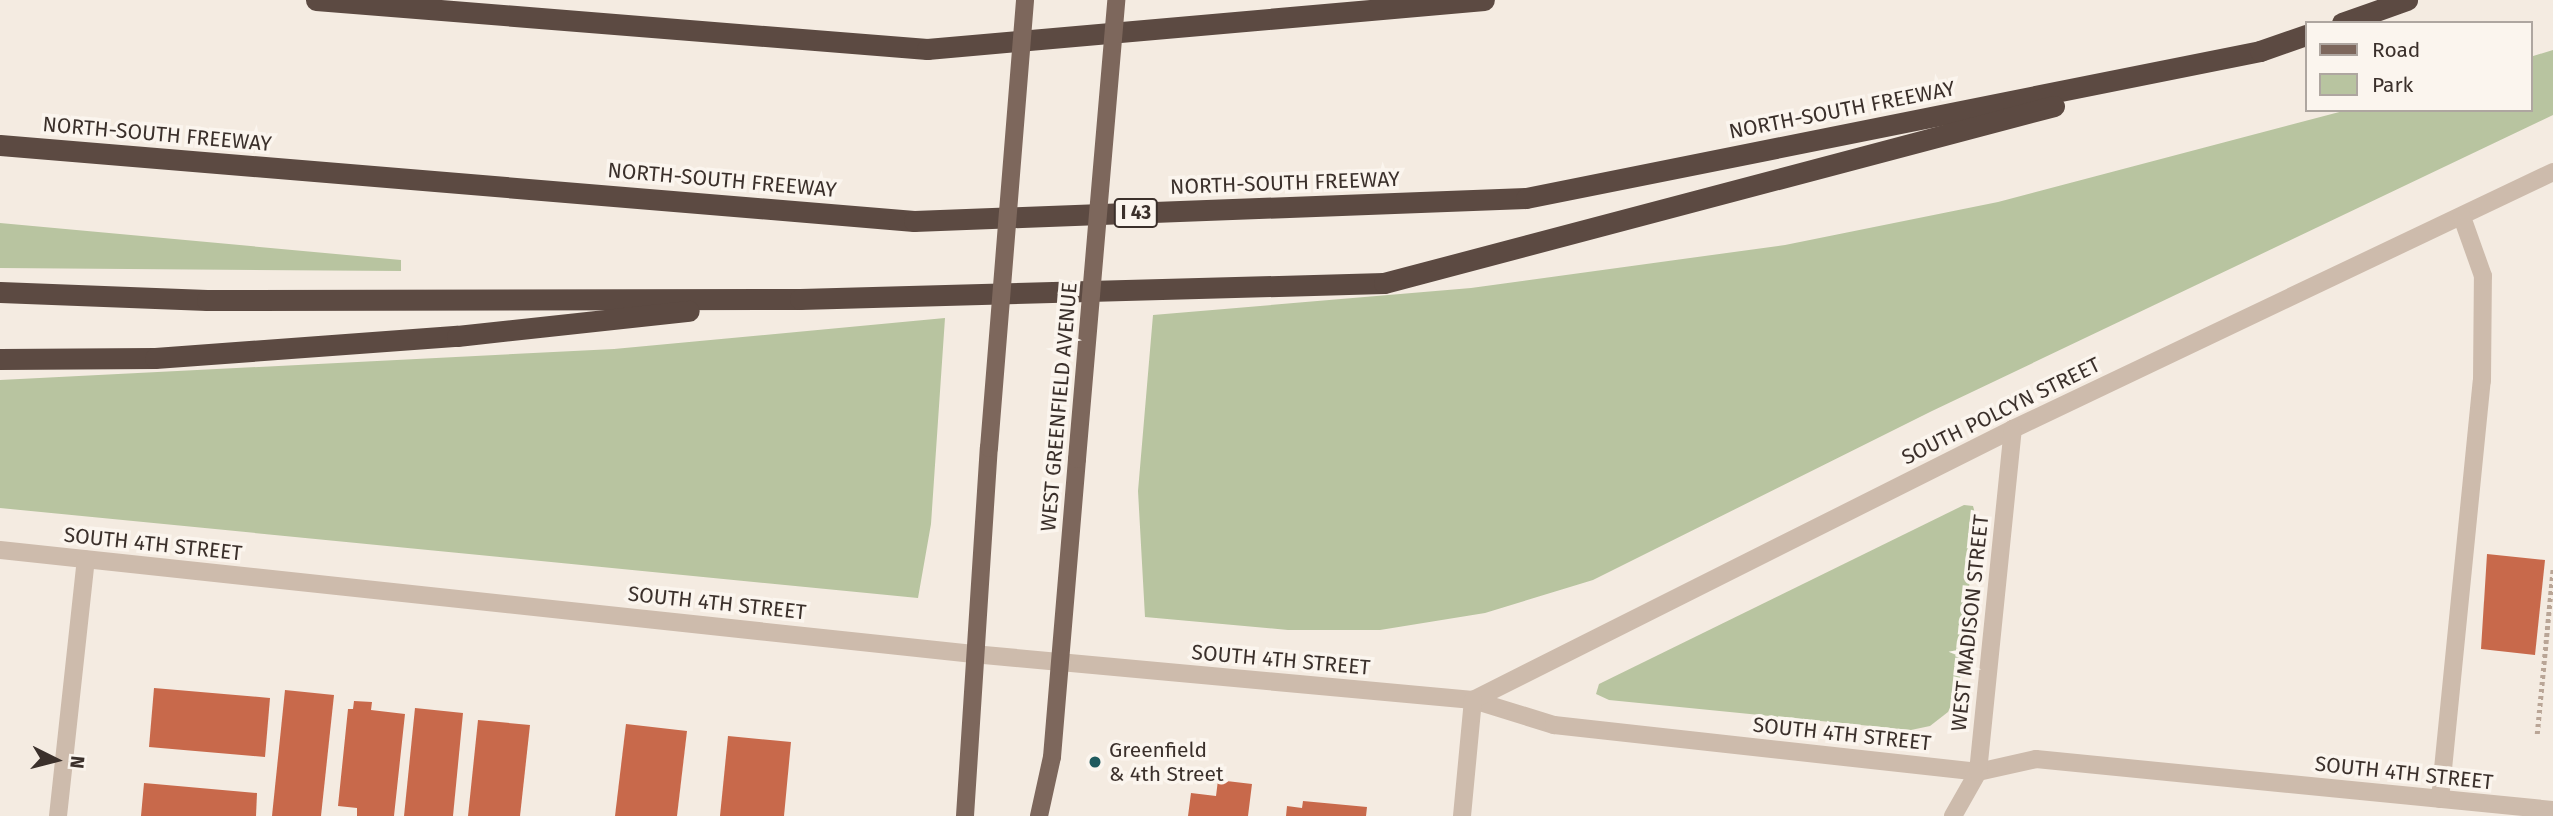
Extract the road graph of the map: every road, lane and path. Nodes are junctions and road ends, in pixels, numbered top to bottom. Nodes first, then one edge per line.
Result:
1 (316, 0) edge
2 (1025, 0) edge
3 (1116, 0) edge
4 (1484, 0) edge
5 (2407, 0) edge
6 (2348, 21) edge
7 (2304, 36) edge
8 (2260, 51) junction
9 (0, 145) edge
10 (2553, 172) edge
11 (2462, 217) junction
12 (0, 292) edge
13 (800, 299) junction
14 (0, 359) edge
15 (2013, 429) junction
16 (0, 550) edge
17 (86, 560) junction
18 (2553, 568) edge
19 (973, 654) junction
20 (1060, 662) junction
21 (1473, 700) junction
22 (2537, 734) dead end
23 (1978, 772) junction
24 (2440, 799) junction
25 (2553, 810) edge
26 (58, 816) edge
27 (965, 816) edge
28 (1039, 816) edge
29 (1462, 816) edge
30 (1953, 816) edge

1 - 4 highway
2 - 19 main road, bridge
3 - 20 main road, WEST GREENFIELD AVENUE, bridge
5 - 6 highway
7 - 8 highway, NORTH-SOUTH FREEWAY / I 43
8 - 9 highway, NORTH-SOUTH FREEWAY / I 43
8 - 13 highway
10 - 11 street, SOUTH POLCYN STREET
11 - 15 street, SOUTH POLCYN STREET
11 - 24 street
12 - 13 highway
13 - 14 highway
15 - 21 street, SOUTH POLCYN STREET
15 - 23 street, WEST MADISON STREET
16 - 17 street, SOUTH 4TH STREET
17 - 19 street, SOUTH 4TH STREET
17 - 26 street
18 - 22 path
19 - 20 street, SOUTH 4TH STREET
19 - 27 main road
20 - 21 street, SOUTH 4TH STREET
20 - 28 main road, WEST GREENFIELD AVENUE
21 - 23 street, SOUTH 4TH STREET
21 - 29 street
23 - 24 street, SOUTH 4TH STREET
23 - 30 street, WEST MADISON STREET
24 - 25 street, SOUTH 4TH STREET

